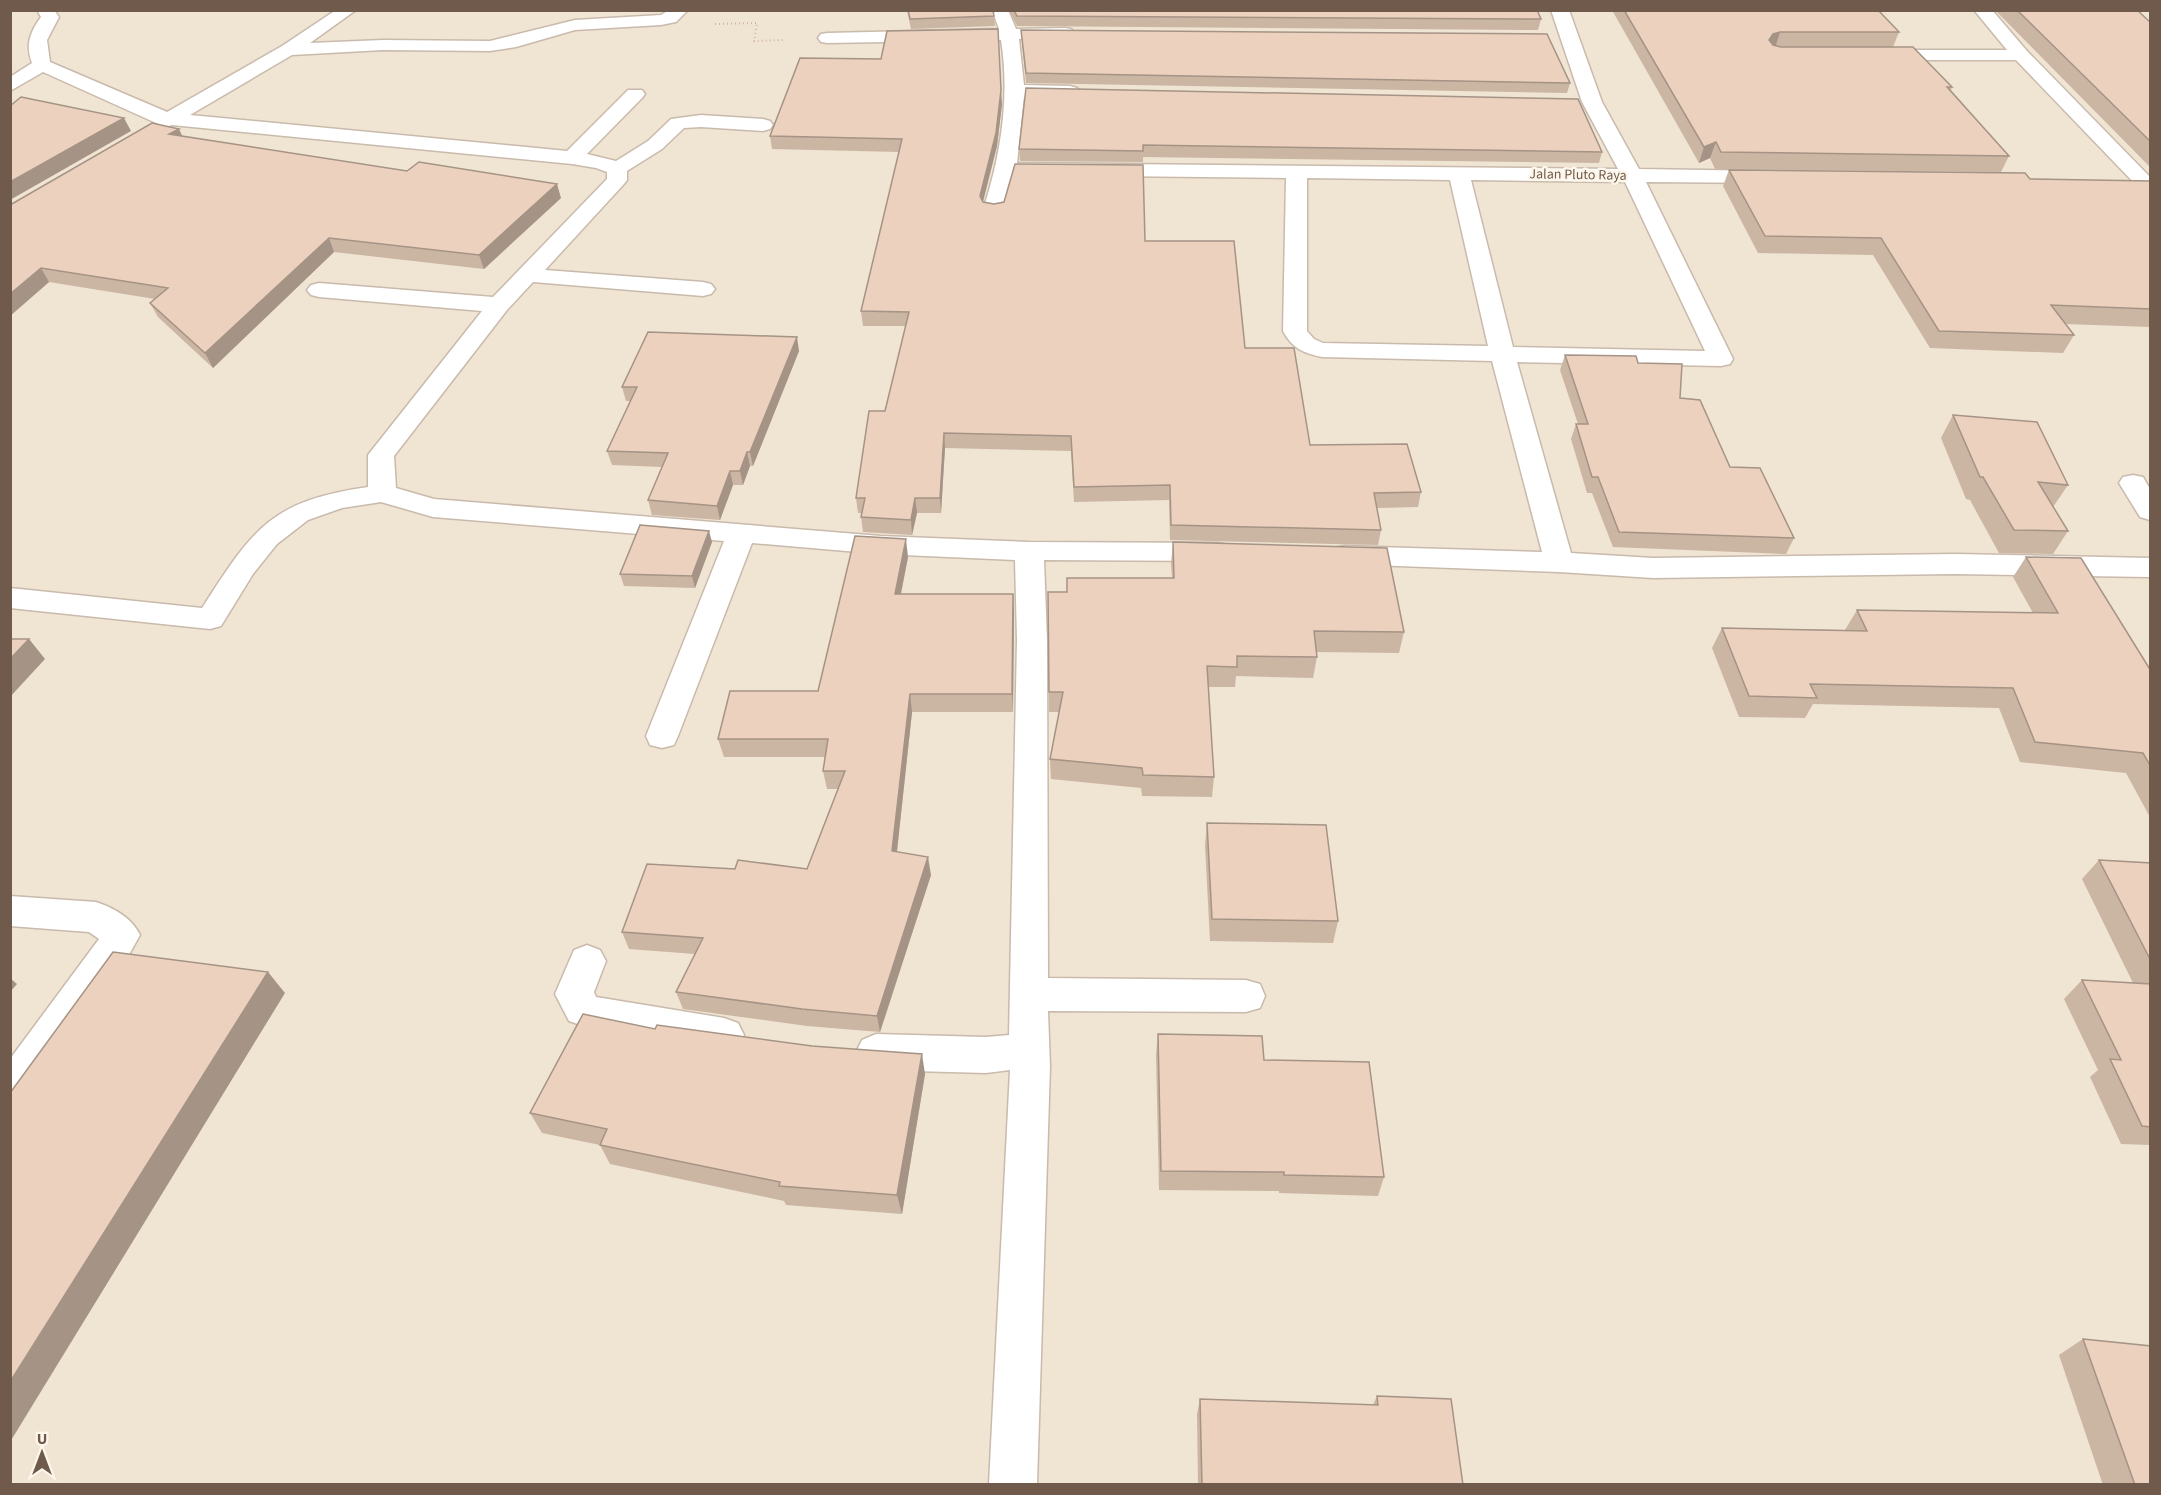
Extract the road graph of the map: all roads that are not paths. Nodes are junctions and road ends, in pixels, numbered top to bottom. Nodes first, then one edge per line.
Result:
1 (45, 10) edge
2 (348, 10) edge
3 (680, 10) edge
4 (999, 10) edge
5 (1560, 10) edge
6 (1982, 10) edge
7 (1009, 33) junction
8 (1081, 34) edge
9 (827, 38) road end
10 (288, 50) junction
11 (1857, 55) edge
12 (2021, 55) junction
13 (42, 65) junction
14 (10, 84) edge
15 (1014, 91) junction
16 (1085, 92) edge
17 (635, 94) dead end
18 (1569, 102) edge
19 (1592, 102) junction
20 (158, 125) junction
21 (763, 125) dead end
22 (572, 158) junction
23 (618, 169) junction
24 (1006, 169) junction
25 (1296, 171) junction
26 (1459, 173) junction
27 (1632, 175) junction
28 (1788, 177) edge
29 (2121, 182) edge
30 (2148, 183) edge
31 (994, 210) edge
32 (527, 275) junction
33 (703, 289) dead end
34 (319, 290) dead end
35 (499, 305) junction
36 (1502, 353) junction
37 (2133, 483) dead end
38 (382, 493) junction
39 (2151, 511) edge
40 (741, 534) junction
41 (1029, 551) junction
42 (1239, 552) edge
43 (1322, 555) edge
44 (1559, 562) junction
45 (2151, 568) edge
46 (10, 598) edge
47 (662, 736) dead end
48 (10, 910) edge
49 (587, 961) dead end
50 (1028, 994) junction
51 (1246, 996) dead end
52 (759, 1040) edge
53 (840, 1050) edge
54 (1028, 1051) junction
55 (10, 1090) edge
56 (1013, 1485) edge

1 - 13 street
2 - 10 street
3 - 10 street
4 - 7 street
5 - 19 street
6 - 12 street
7 - 8 street
7 - 9 street
7 - 15 street
10 - 20 street
11 - 12 street
12 - 30 street
13 - 14 street
13 - 20 street
15 - 16 street
15 - 24 street
17 - 22 street
18 - 19 street
19 - 27 street
20 - 22 street
21 - 23 street
22 - 23 street
23 - 32 street
24 - 25 street, Jalan Pluto Raya
24 - 31 street
25 - 26 street, Jalan Pluto Raya
25 - 36 street
26 - 27 street, Jalan Pluto Raya
26 - 36 street
27 - 28 street, Jalan Pluto Raya
27 - 36 street
29 - 30 street
32 - 33 street
32 - 35 street
34 - 35 street
35 - 38 street
36 - 44 street
37 - 39 street
38 - 40 street
38 - 46 street
40 - 41 street
40 - 47 street
41 - 42 street
41 - 50 street
43 - 44 street
44 - 45 street
48 - 55 street
49 - 52 street
50 - 51 street
50 - 54 street
53 - 54 street
54 - 56 street

